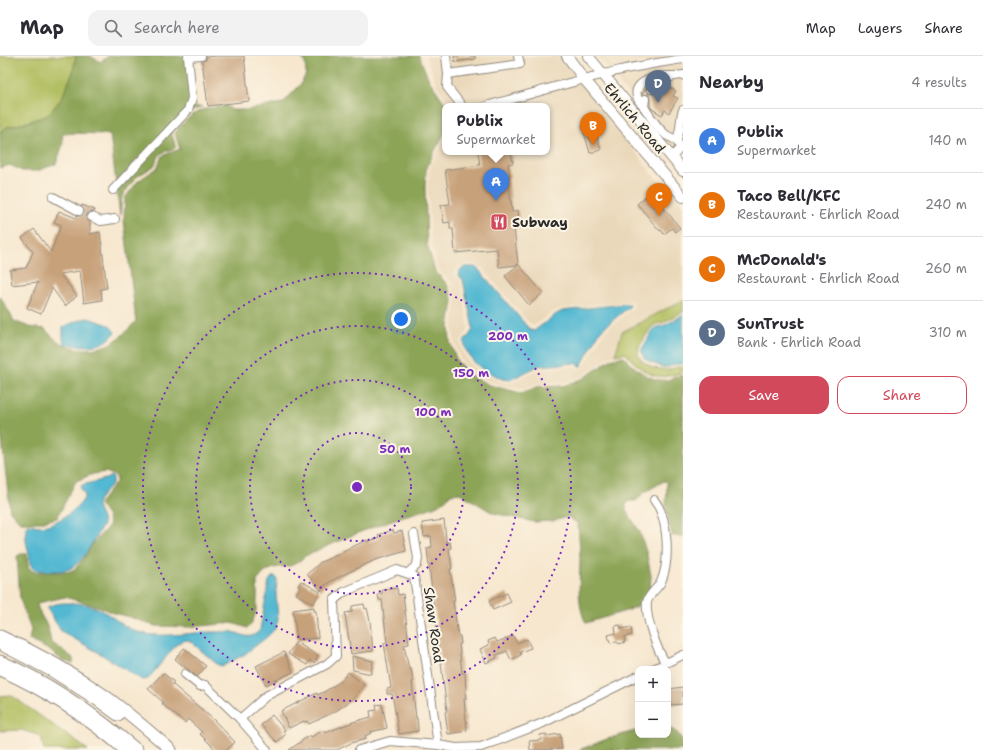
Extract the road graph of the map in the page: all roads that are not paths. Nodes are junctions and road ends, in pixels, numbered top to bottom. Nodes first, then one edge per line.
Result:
1 (201, 56) edge
2 (446, 56) edge
3 (518, 56) edge
4 (567, 56) edge
5 (588, 56) edge
6 (188, 57) edge
7 (683, 59) edge
8 (448, 74) junction
9 (603, 74) junction
10 (672, 76) junction
11 (683, 76) edge
12 (584, 79) junction
13 (654, 86) dead end
14 (460, 103) edge
15 (498, 103) edge
16 (683, 110) edge
17 (676, 140) junction
18 (672, 157) junction
19 (683, 171) edge
20 (113, 190) dead end
21 (52, 197) dead end
22 (683, 197) edge
23 (79, 211) tunnel mouth
24 (92, 217) tunnel mouth
25 (115, 219) dead end
26 (654, 500) dead end
27 (414, 534) dead end
28 (408, 574) junction
29 (0, 636) edge
30 (0, 644) edge
31 (683, 655) edge
32 (0, 661) edge
33 (666, 663) junction
34 (660, 666) edge
35 (0, 670) edge
36 (185, 674) dead end
37 (635, 677) edge
38 (240, 719) junction
39 (438, 745) junction
40 (125, 750) edge
41 (137, 750) edge
42 (160, 750) edge
43 (171, 750) edge
44 (267, 750) edge
45 (359, 750) edge

1 - 6 street
2 - 8 street
3 - 8 street
4 - 12 main road, Ehrlich Road
5 - 9 main road, Ehrlich Road
6 - 20 street
7 - 9 street
8 - 14 street
9 - 12 street
9 - 18 main road, Ehrlich Road
10 - 11 street
10 - 13 street
10 - 17 street
12 - 15 street
12 - 22 main road, Ehrlich Road
16 - 17 street
17 - 18 street
18 - 19 main road, Ehrlich Road
21 - 23 street
24 - 25 street
26 - 33 street
27 - 28 street
28 - 38 street, Shaw Road
28 - 39 street, Shaw Road
29 - 43 highway
30 - 42 highway
31 - 33 street
32 - 41 highway
33 - 34 street
35 - 40 highway
36 - 38 street
37 - 39 street
38 - 44 street
39 - 45 street

